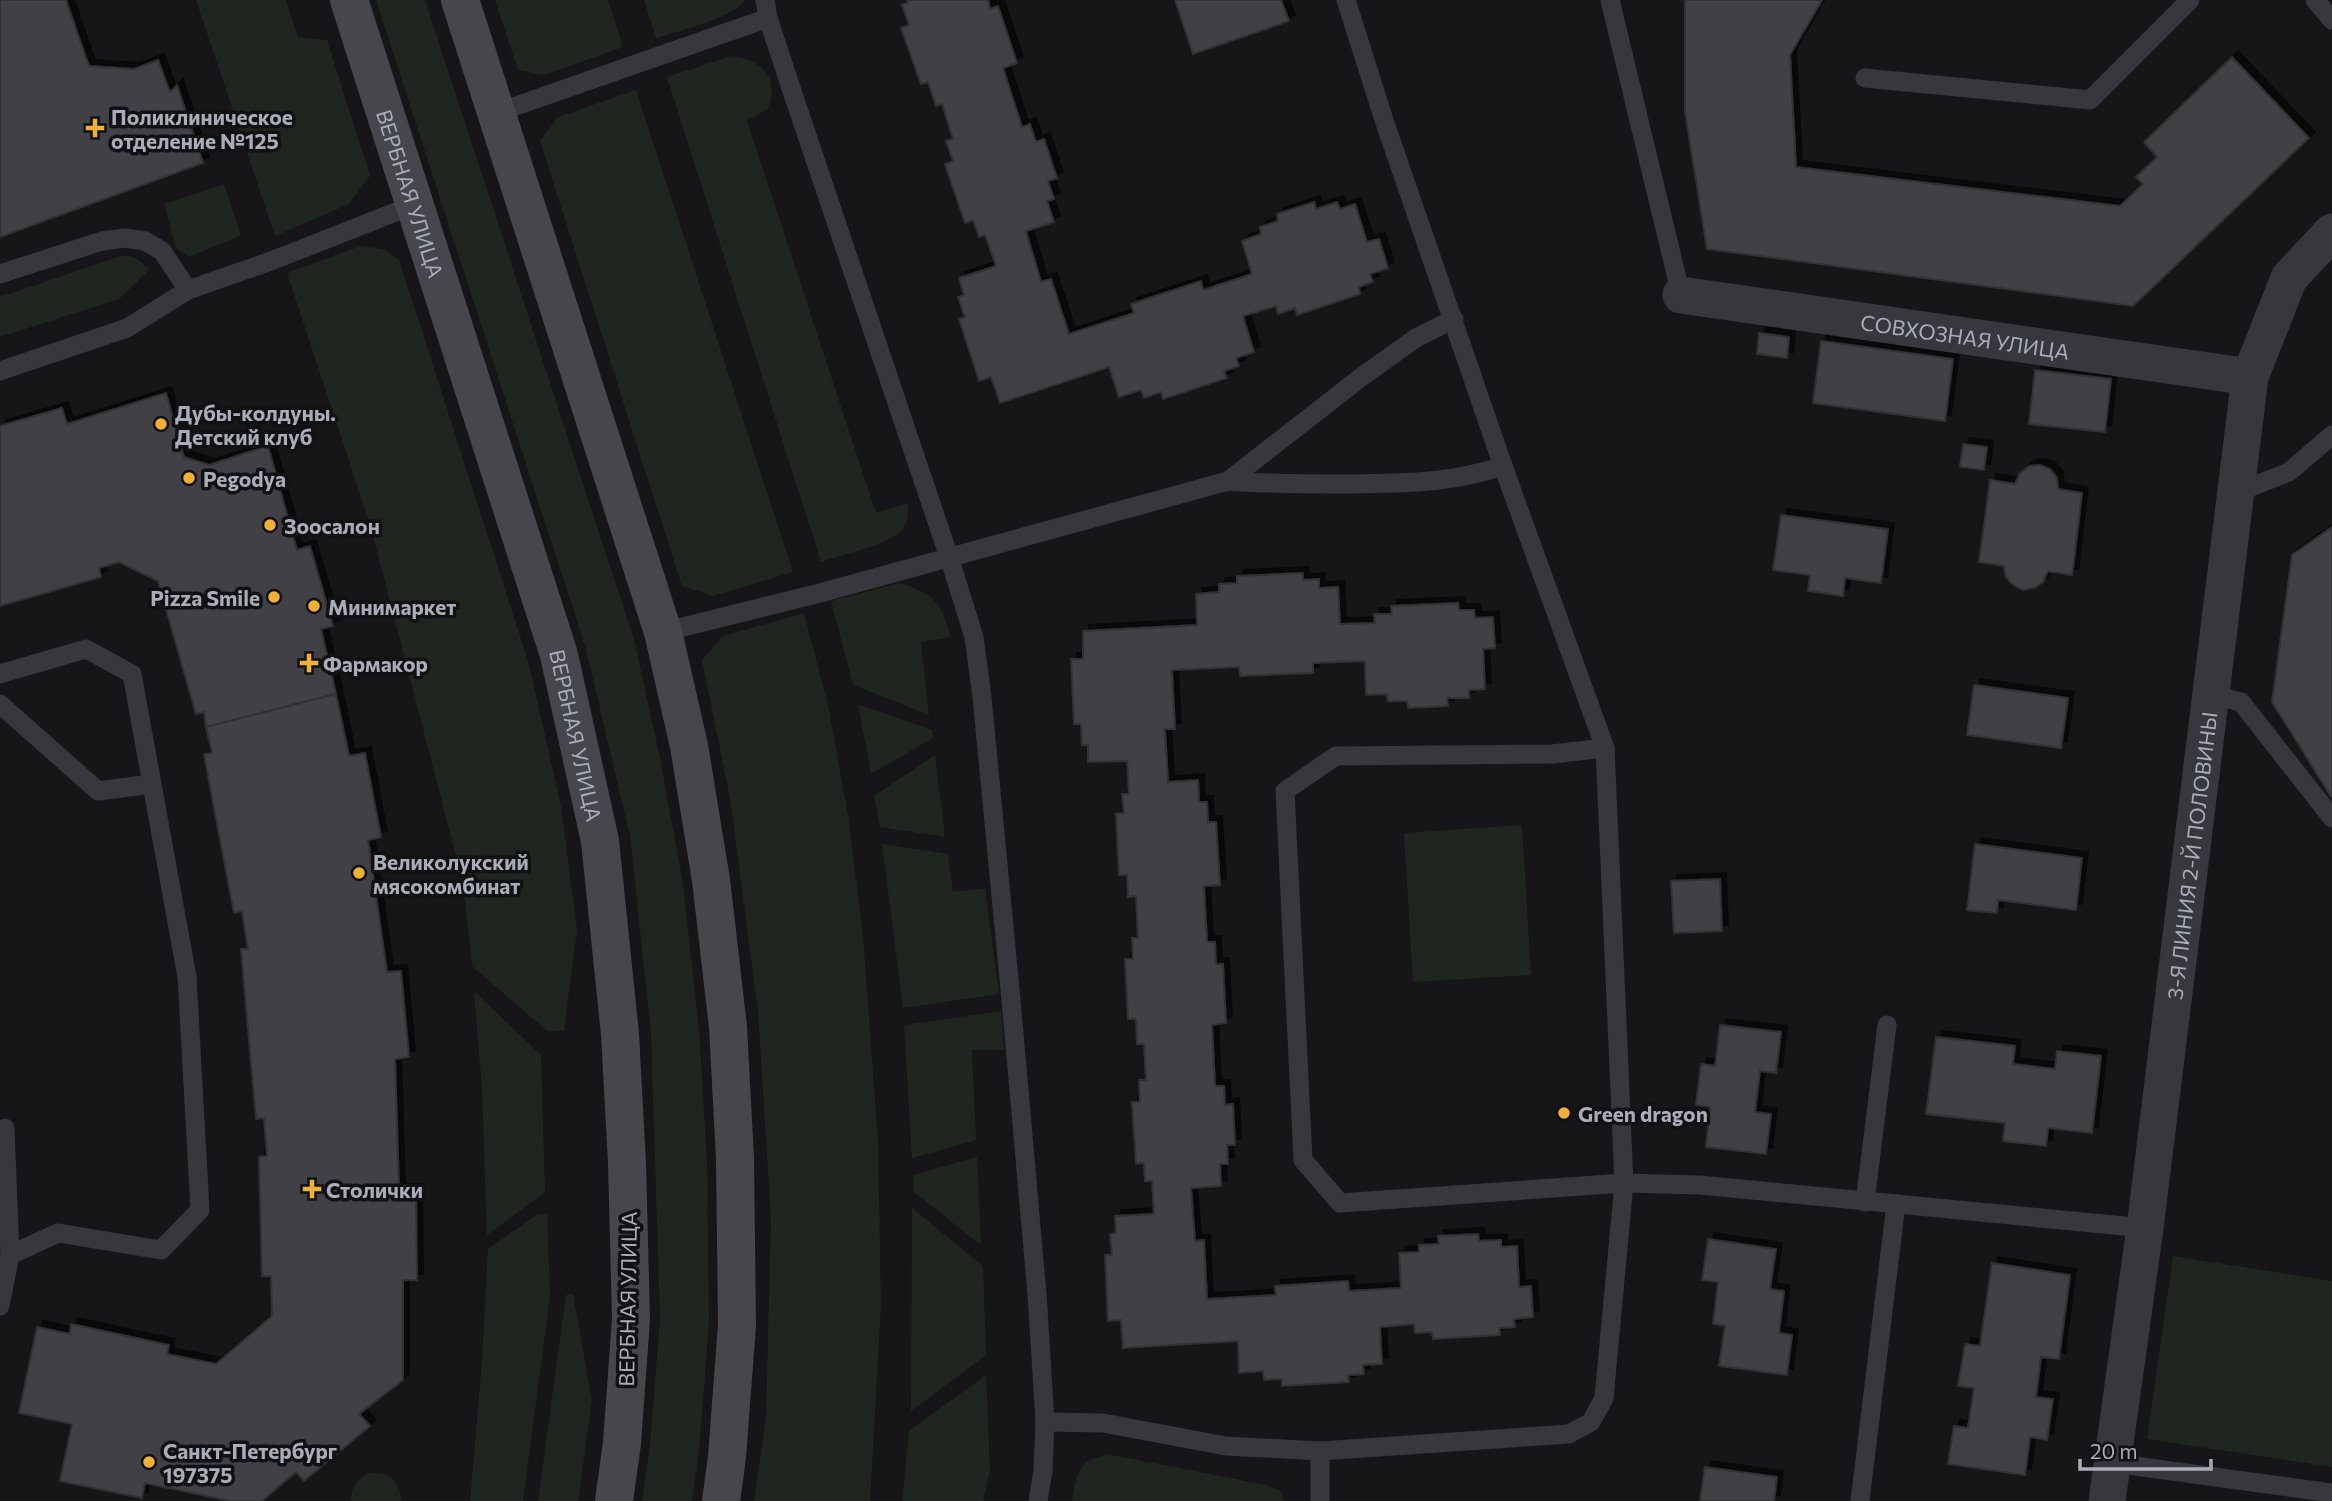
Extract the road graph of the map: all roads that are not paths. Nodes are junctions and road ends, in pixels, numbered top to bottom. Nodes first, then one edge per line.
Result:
1 (349, 0) edge
2 (460, 0) edge
3 (1346, 0) edge
4 (1610, 0) edge
5 (2190, 0) edge
6 (2315, 0) edge
7 (767, 9) edge
8 (2332, 19) edge
9 (1865, 78) dead end
10 (496, 113) junction
11 (416, 204) junction
12 (2332, 232) edge
13 (0, 274) edge
14 (188, 290) junction
15 (1681, 295) joint
16 (1454, 319) junction
17 (0, 371) edge
18 (2250, 377) junction
19 (2332, 435) edge
20 (1503, 466) junction
21 (1228, 481) junction
22 (2236, 493) junction
23 (949, 557) junction
24 (663, 632) junction
25 (0, 674) edge
26 (2210, 694) junction
27 (0, 704) edge
28 (1605, 748) junction
29 (151, 784) junction
30 (2332, 818) edge
31 (1887, 1025) dead end
32 (5, 1128) dead end
33 (1623, 1183) junction
34 (1866, 1202) junction
35 (1896, 1205) junction
36 (2145, 1228) junction
37 (10, 1255) junction
38 (0, 1306) edge
39 (1045, 1422) junction
40 (1320, 1451) junction
41 (2113, 1463) junction
42 (2332, 1493) edge
43 (614, 1501) edge
44 (721, 1501) edge
45 (1038, 1501) edge
46 (1320, 1501) edge
47 (1860, 1501) edge
48 (2107, 1501) edge

1 - 11 main road, ВЕРБНАЯ УЛИЦА
2 - 10 main road
3 - 16 lane
4 - 15 lane
5 - 9 lane
6 - 8 lane
7 - 10 lane
7 - 23 lane
10 - 24 main road
11 - 14 lane
11 - 43 main road, ВЕРБНАЯ УЛИЦА
12 - 18 street, 3-Я ЛИНИЯ 2-Й ПОЛОВИНЫ
13 - 14 lane
14 - 17 lane
15 - 18 street, СОВХОЗНАЯ УЛИЦА
16 - 20 lane
16 - 21 lane
18 - 22 street, 3-Я ЛИНИЯ 2-Й ПОЛОВИНЫ
19 - 22 lane
20 - 21 lane
20 - 28 lane
21 - 23 lane
22 - 26 street, 3-Я ЛИНИЯ 2-Й ПОЛОВИНЫ
23 - 24 lane
23 - 39 lane
24 - 44 main road
25 - 29 lane
26 - 30 lane
26 - 36 street, 3-Я ЛИНИЯ 2-Й ПОЛОВИНЫ
27 - 29 lane
28 - 33 lane
28 - 33 lane
29 - 37 lane
31 - 34 lane
32 - 37 lane
33 - 34 lane
33 - 40 lane
34 - 35 lane
35 - 36 lane
35 - 47 lane
36 - 41 street, 3-Я ЛИНИЯ 2-Й ПОЛОВИНЫ
37 - 38 lane
39 - 40 lane
39 - 45 lane
40 - 46 lane
41 - 42 lane
41 - 48 street, 3-Я ЛИНИЯ 2-Й ПОЛОВИНЫ

